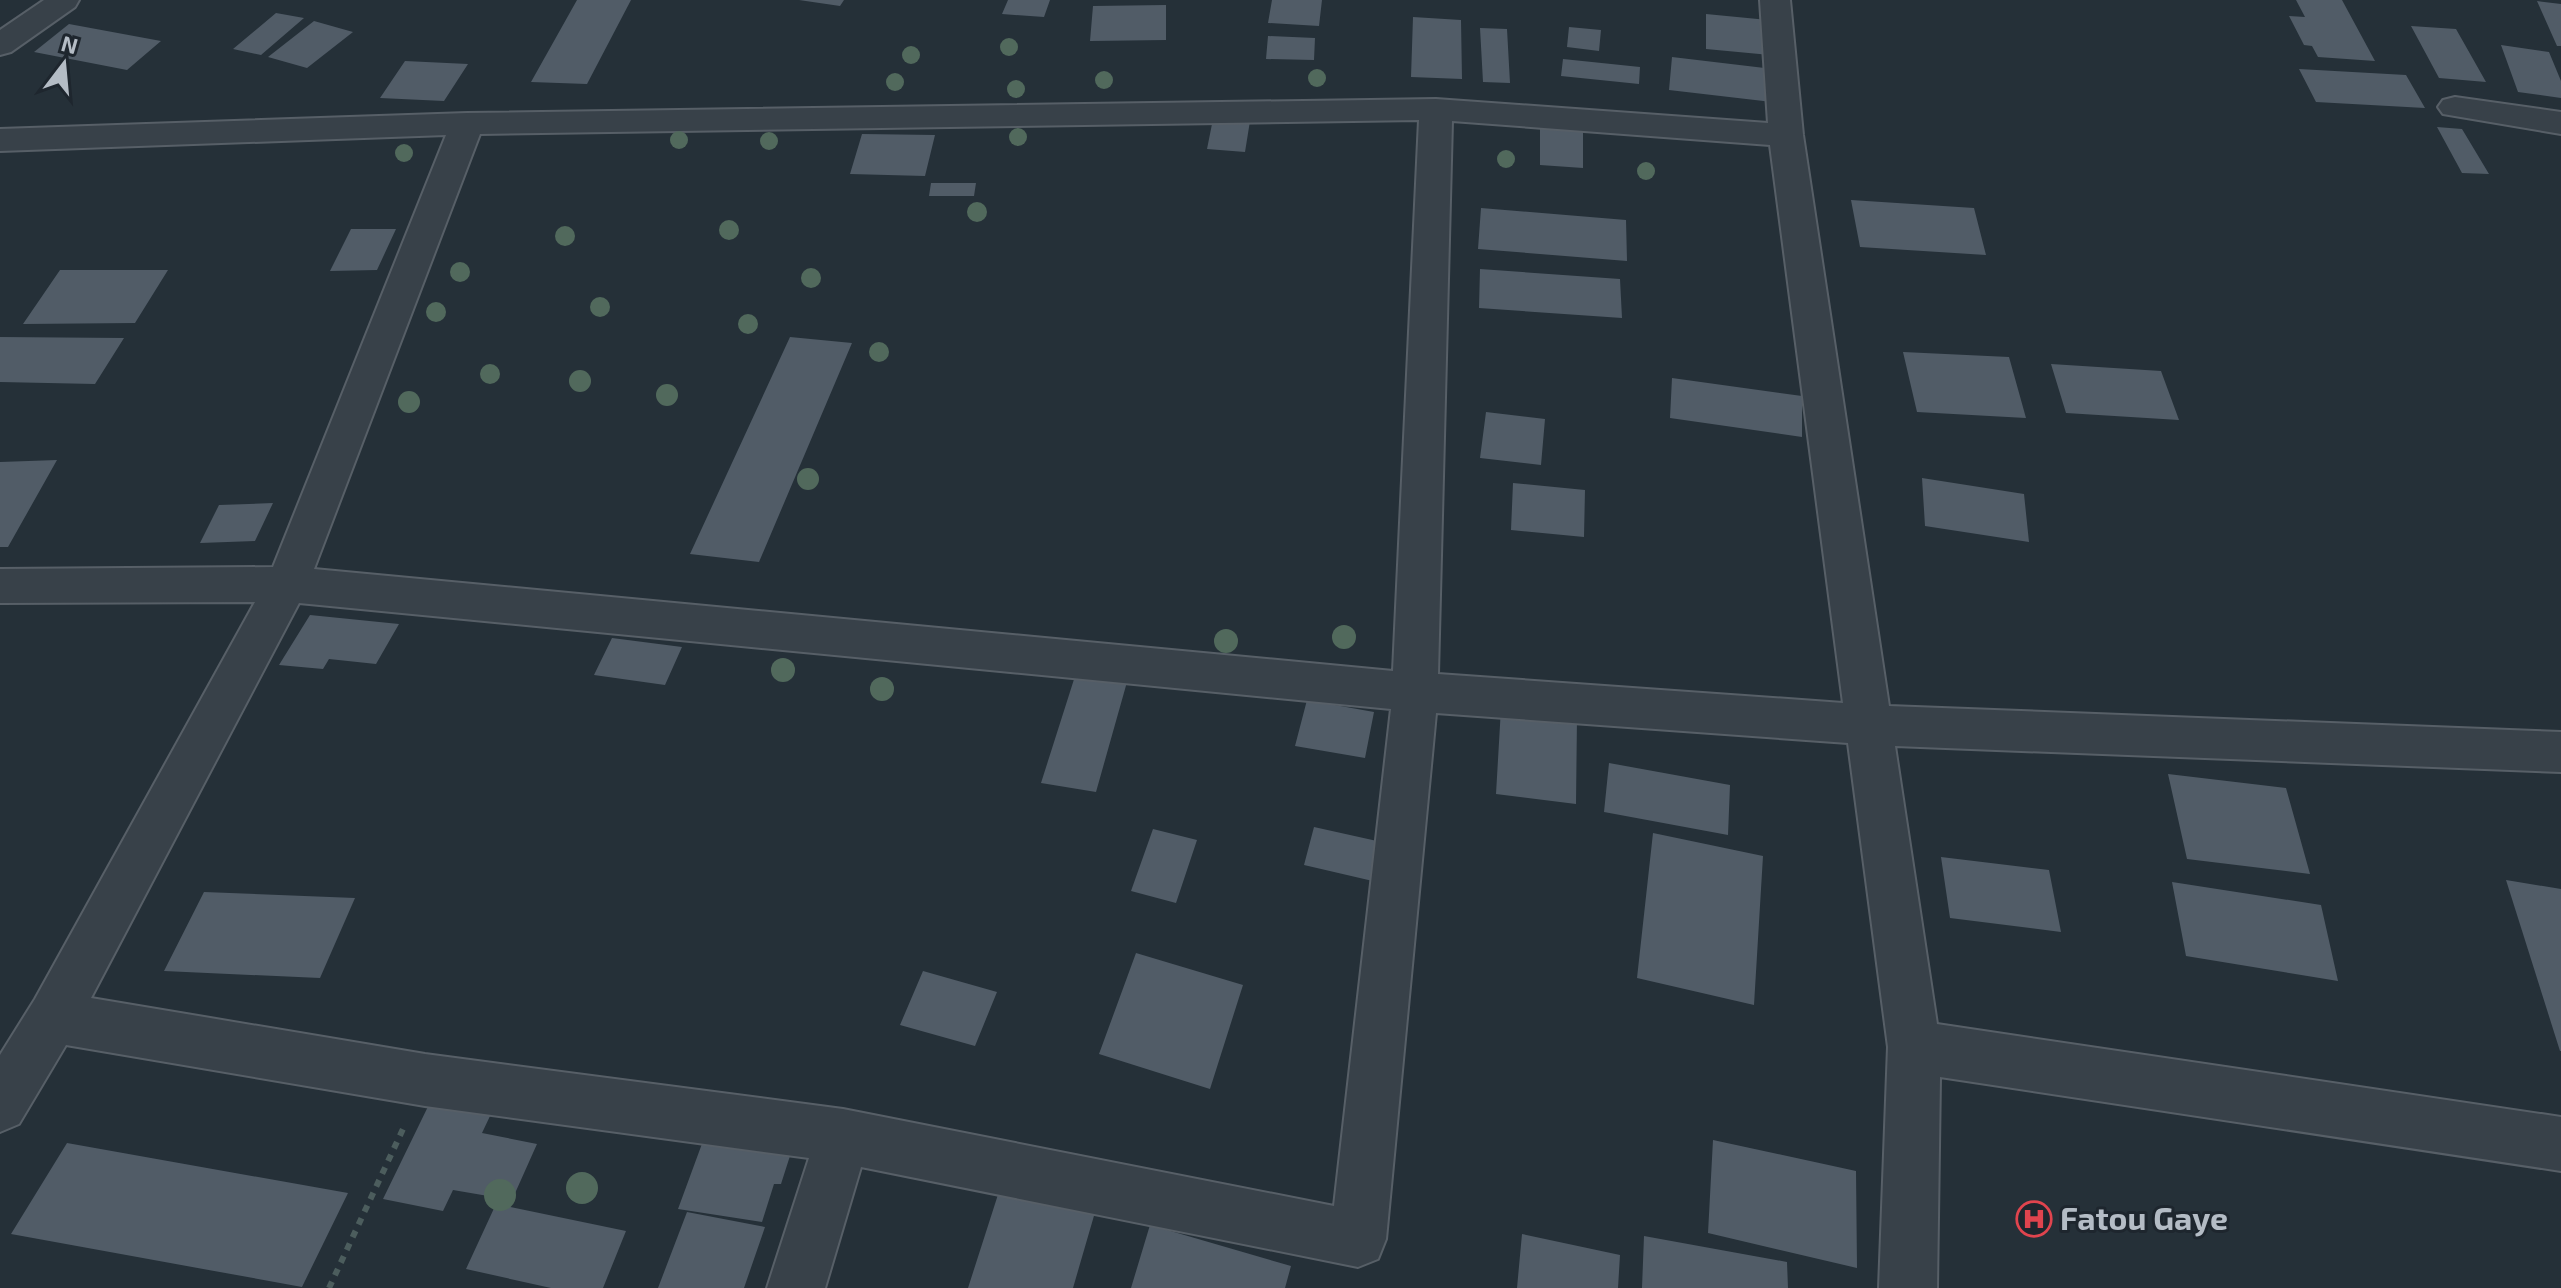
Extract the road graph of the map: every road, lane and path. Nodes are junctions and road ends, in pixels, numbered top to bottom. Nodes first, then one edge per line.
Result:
1 (64, 0) edge
2 (1775, 0) edge
3 (0, 45) edge
4 (2455, 107) dead end
5 (1436, 109) junction
6 (2561, 123) edge
7 (467, 124) junction
8 (1786, 135) junction
9 (0, 140) edge
10 (287, 584) junction
11 (0, 586) edge
12 (1415, 692) junction
13 (1869, 725) junction
14 (2561, 752) edge
15 (53, 1017) junction
16 (1914, 1047) junction
17 (425, 1080) junction
18 (0, 1105) edge
19 (843, 1136) junction
20 (2561, 1144) edge
21 (329, 1288) edge
22 (796, 1288) edge
23 (1908, 1288) edge

1 - 3 street
2 - 8 street
4 - 6 street
5 - 7 street
5 - 8 street
5 - 12 street
7 - 9 street
7 - 10 street
8 - 13 street
10 - 11 street
10 - 12 street
10 - 15 street
12 - 13 street
12 - 19 street
13 - 14 street
13 - 16 street
15 - 17 street
15 - 18 street
16 - 20 street
16 - 23 street
17 - 19 street
17 - 21 path
19 - 22 street

